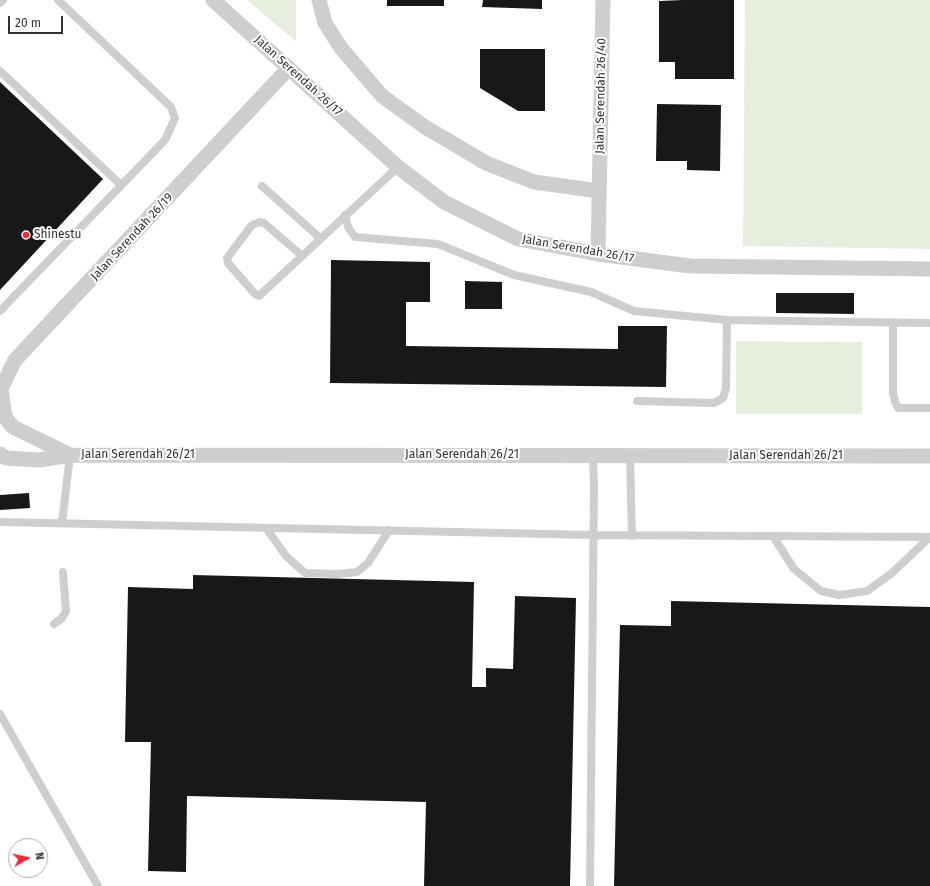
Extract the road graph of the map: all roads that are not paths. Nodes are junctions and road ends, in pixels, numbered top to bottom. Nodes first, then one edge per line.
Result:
1 (3, 0) edge
2 (58, 0) edge
3 (213, 0) edge
4 (319, 0) edge
5 (603, 0) edge
6 (0, 3) edge
7 (289, 68) junction
8 (0, 71) edge
9 (398, 167) junction
10 (121, 185) junction
11 (262, 186) dead end
12 (599, 191) junction
13 (345, 215) junction
14 (320, 238) junction
15 (598, 254) junction
16 (302, 255) junction
17 (930, 269) edge
18 (0, 311) edge
19 (727, 320) junction
20 (893, 323) junction
21 (930, 323) edge
22 (15, 360) junction
23 (0, 369) edge
24 (637, 401) dead end
25 (930, 408) edge
26 (5, 417) joint
27 (0, 454) edge
28 (70, 455) junction
29 (593, 455) junction
30 (630, 455) junction
31 (930, 456) edge
32 (0, 522) edge
33 (62, 523) junction
34 (266, 528) junction
35 (389, 530) junction
36 (593, 535) junction
37 (632, 536) junction
38 (773, 536) junction
39 (930, 537) edge
40 (63, 572) dead end
41 (54, 624) dead end
42 (0, 714) edge
43 (98, 886) edge
44 (590, 886) edge

1 - 6 lane
2 - 10 lane
3 - 7 street, Jalan Serendah 26/17
4 - 12 street
5 - 12 street, Jalan Serendah 26/40
7 - 9 street, Jalan Serendah 26/17
7 - 22 street, Jalan Serendah 26/19
8 - 10 lane
9 - 13 lane
9 - 15 street, Jalan Serendah 26/17
10 - 18 lane
11 - 14 lane
12 - 15 street, Jalan Serendah 26/40
13 - 14 lane
13 - 19 lane
14 - 16 lane
15 - 17 street, Jalan Serendah 26/17
16 - 16 lane
19 - 20 lane
19 - 24 lane
20 - 21 lane
20 - 25 lane
22 - 23 street
22 - 26 street, Jalan Serendah 26/19
26 - 28 street, Jalan Serendah 26/21
27 - 28 street
28 - 29 street, Jalan Serendah 26/21
28 - 33 lane
29 - 30 street, Jalan Serendah 26/21
29 - 36 lane
30 - 31 street, Jalan Serendah 26/21
30 - 37 lane
32 - 33 lane
33 - 34 lane
34 - 35 lane
34 - 35 lane
35 - 36 lane
36 - 37 lane
36 - 44 lane
37 - 38 lane
38 - 39 lane
38 - 39 lane
40 - 41 lane
42 - 43 lane

